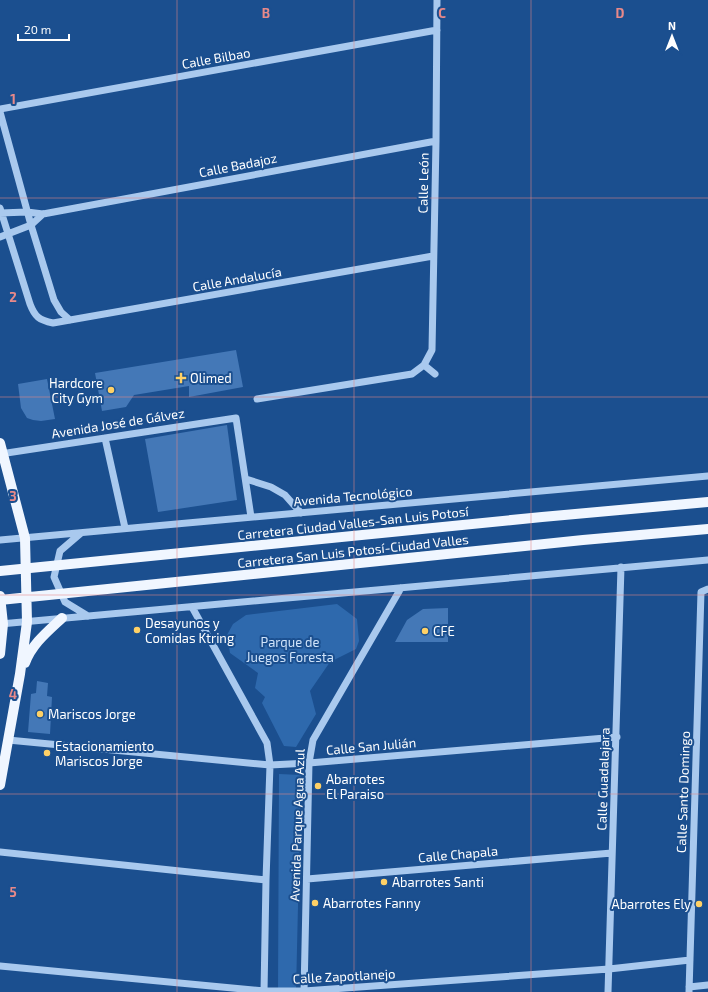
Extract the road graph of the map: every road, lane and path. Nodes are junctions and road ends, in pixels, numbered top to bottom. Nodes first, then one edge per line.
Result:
1 (437, 0) edge
2 (437, 30) junction
3 (0, 111) edge
4 (436, 141) junction
5 (0, 211) edge
6 (28, 212) junction
7 (43, 214) junction
8 (31, 225) junction
9 (8, 234) junction
10 (0, 237) edge
11 (434, 256) junction
12 (70, 320) junction
13 (424, 365) junction
14 (435, 374) dead end
15 (257, 399) dead end
16 (105, 438) junction
17 (0, 443) edge
18 (2, 454) edge
19 (708, 476) edge
20 (246, 479) junction
21 (708, 502) edge
22 (301, 513) junction
23 (251, 517) junction
24 (126, 528) junction
25 (708, 529) edge
26 (81, 532) junction
27 (25, 538) junction
28 (0, 540) edge
29 (708, 560) edge
30 (621, 568) junction
31 (0, 571) edge
32 (401, 588) junction
33 (705, 591) edge
34 (0, 596) edge
35 (0, 600) edge
36 (192, 607) junction
37 (88, 616) junction
38 (62, 618) junction
39 (28, 622) junction
40 (1, 624) edge
41 (0, 654) edge
42 (20, 674) junction
43 (617, 737) junction
44 (8, 740) junction
45 (309, 763) junction
46 (270, 765) junction
47 (0, 785) edge
48 (0, 852) edge
49 (612, 853) junction
50 (307, 879) junction
51 (266, 880) junction
52 (690, 960) junction
53 (0, 966) edge
54 (609, 969) junction
55 (708, 985) edge
56 (689, 990) edge
57 (264, 991) edge
58 (304, 992) edge
59 (608, 992) edge

1 - 2 street, Calle León
2 - 3 street, Calle Bilbao
2 - 4 street, Calle León
3 - 6 street
4 - 7 street, Calle Badajoz
4 - 11 street, Calle León
5 - 6 street, Calle Badajoz
5 - 9 street
6 - 7 street, Calle Badajoz
6 - 8 street
7 - 8 street
8 - 9 street
8 - 12 street
9 - 10 street
9 - 12 street, Calle Andalucía
11 - 12 street, Calle Andalucía
11 - 13 street, Calle León
13 - 14 street
13 - 15 street
16 - 18 street, Avenida José de Gálvez
16 - 20 street, Avenida José de Gálvez
16 - 24 street
17 - 18 main road
18 - 27 main road
19 - 22 street, Avenida Tecnológico
20 - 22 street
20 - 23 street
21 - 31 main road, Carretera Ciudad Valles-San Luis Potosí
22 - 23 street, Avenida Tecnológico
23 - 24 street, Avenida Tecnológico
24 - 26 street, Avenida Tecnológico
25 - 35 main road, Carretera San Luis Potosí-Ciudad Valles
26 - 27 street, Avenida Tecnológico
26 - 37 street
27 - 28 street, Avenida Tecnológico
27 - 39 main road
29 - 30 street
30 - 32 street
30 - 43 street, Calle Guadalajara
32 - 36 street
32 - 45 street, Avenida Parque Agua Azul
33 - 52 street, Calle Santo Domingo
34 - 40 main road
36 - 37 street
36 - 46 street
37 - 38 street
38 - 39 street
38 - 42 main road
39 - 40 street
39 - 42 main road
40 - 41 main road
42 - 44 main road
43 - 45 street, Calle San Julián
43 - 49 street, Calle Guadalajara
44 - 46 street, Calle San Julián
44 - 47 main road
45 - 46 street, Calle San Julián
45 - 50 street, Avenida Parque Agua Azul
46 - 51 street
48 - 51 street
49 - 50 street, Calle Chapala
49 - 54 street, Calle Guadalajara
50 - 58 street, Avenida Parque Agua Azul
51 - 57 street
52 - 54 street, Calle Zapotlanejo
52 - 56 street, Calle Santo Domingo
53 - 57 street, Calle Zapotlanejo
54 - 58 street, Calle Zapotlanejo
54 - 59 street, Calle Guadalajara
55 - 56 street
57 - 58 street, Calle Zapotlanejo

